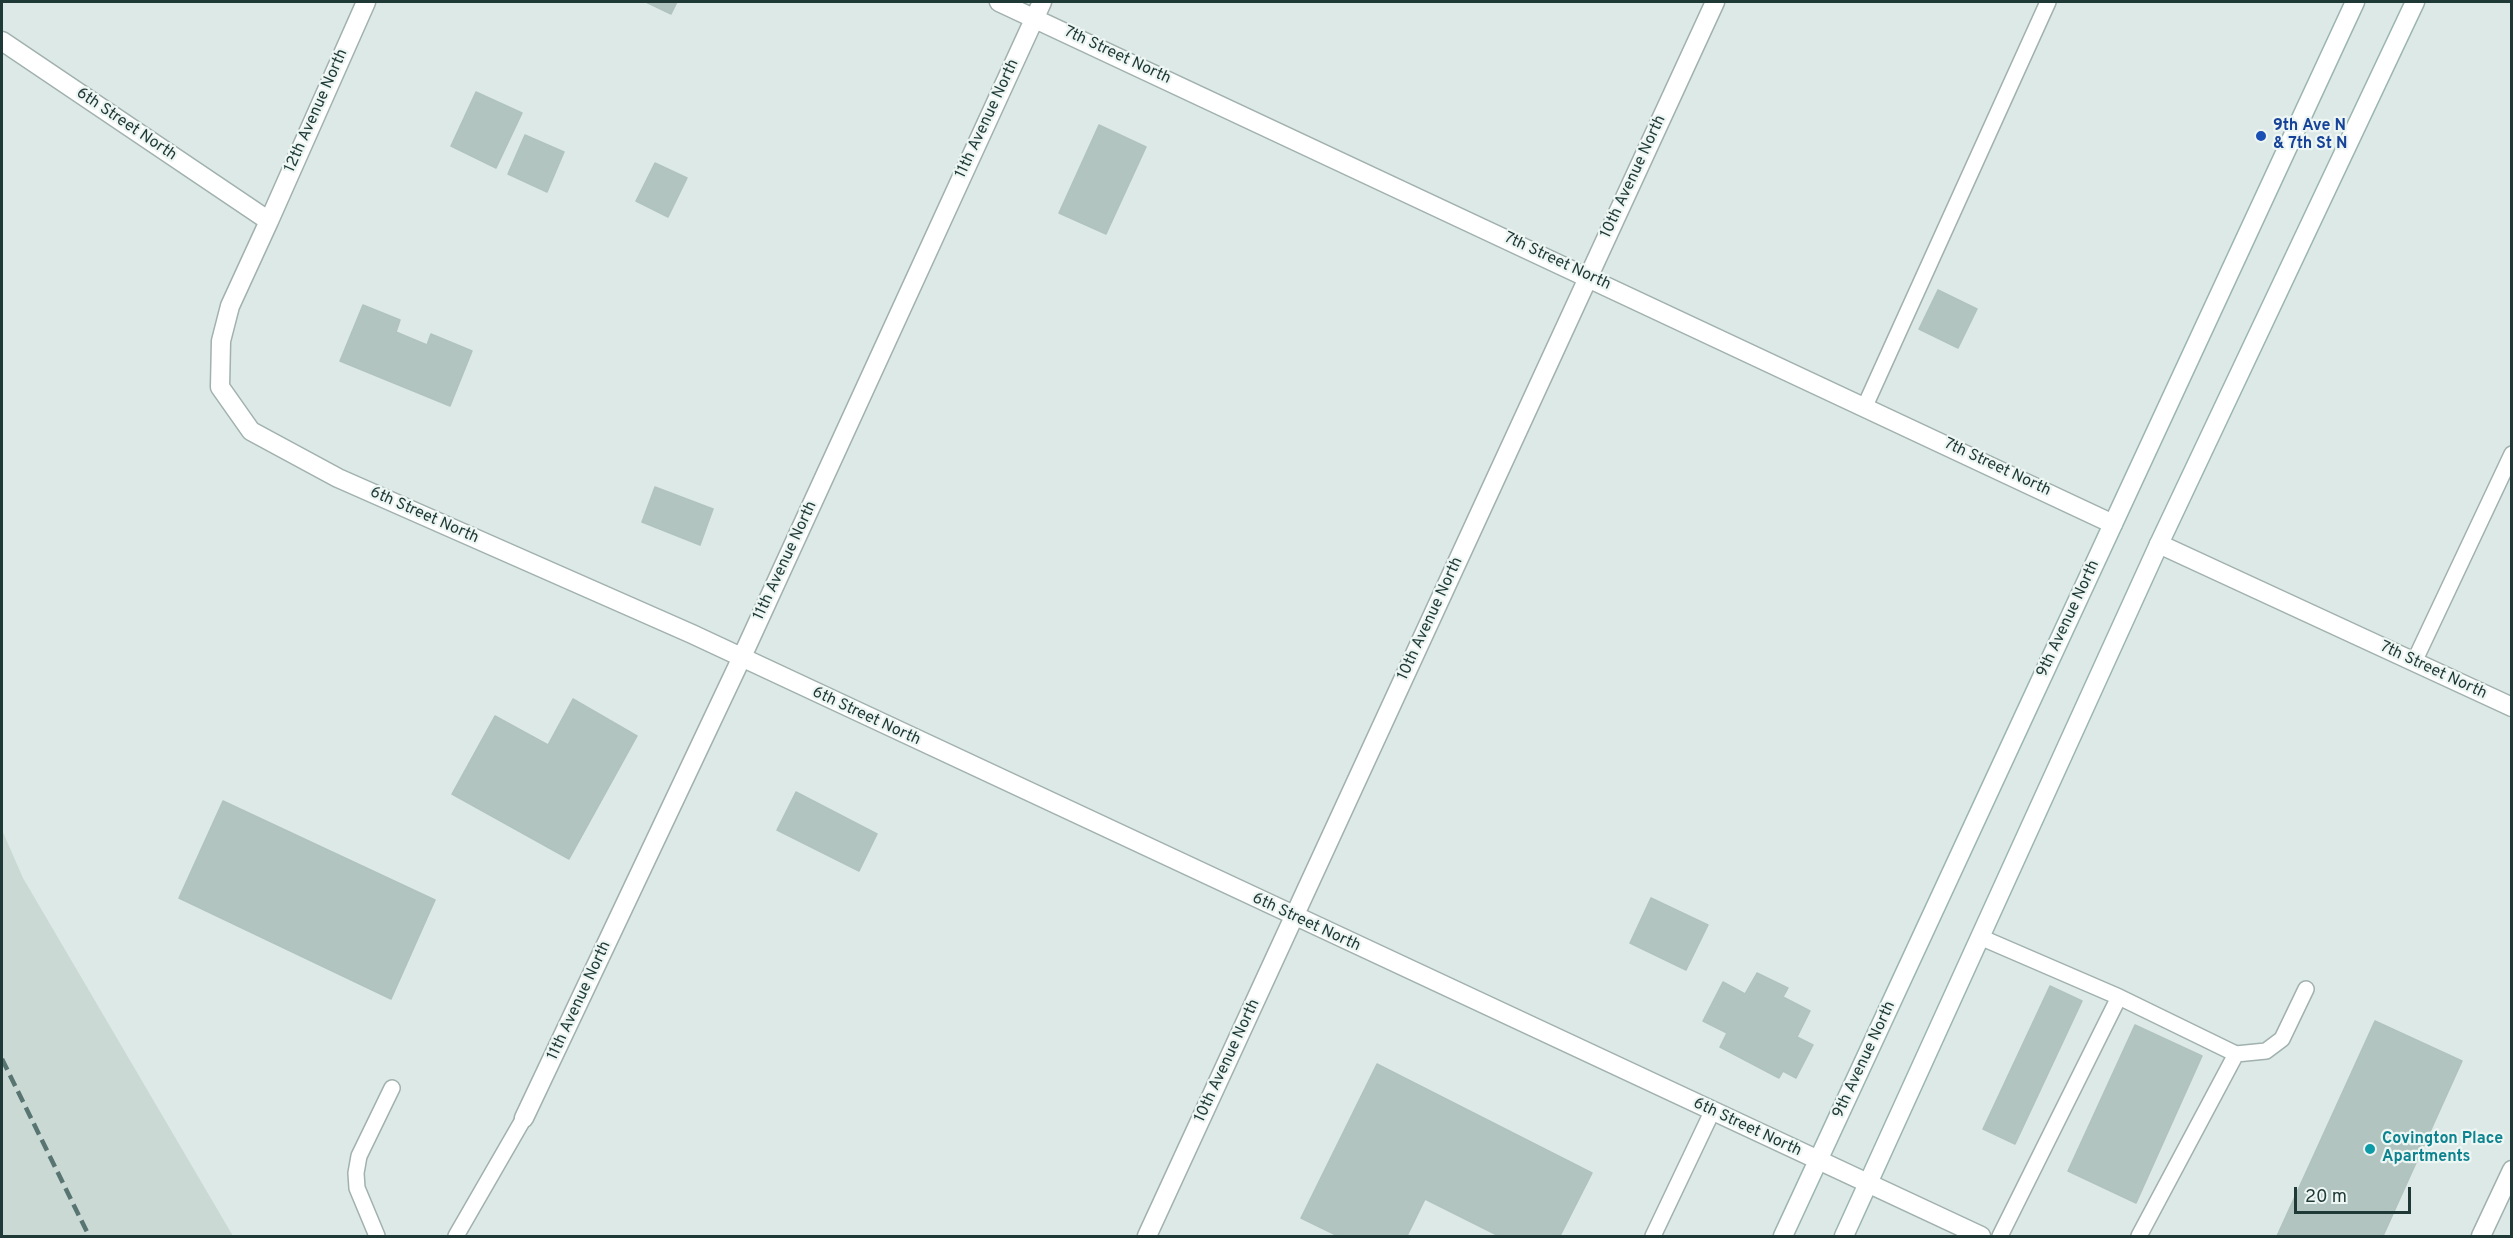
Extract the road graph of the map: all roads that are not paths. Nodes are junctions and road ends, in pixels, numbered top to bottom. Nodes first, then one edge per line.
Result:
1 (366, 2) edge
2 (999, 2) edge
3 (1715, 2) edge
4 (2048, 2) edge
5 (2355, 2) edge
6 (2415, 2) edge
7 (1038, 10) edge
8 (2, 41) edge
9 (269, 221) junction
10 (1589, 276) junction
11 (1865, 406) junction
12 (2511, 454) edge
13 (2114, 524) junction
14 (2158, 544) junction
15 (741, 659) junction
16 (2414, 662) junction
17 (2511, 707) edge
18 (1294, 917) junction
19 (1980, 937) junction
20 (2306, 989) dead end
21 (2119, 997) junction
22 (2236, 1054) junction
23 (392, 1088) dead end
24 (1712, 1112) junction
25 (524, 1118) joint
26 (1818, 1160) junction
27 (2511, 1170) edge
28 (1868, 1183) junction
29 (377, 1236) edge
30 (456, 1236) edge
31 (1147, 1236) edge
32 (1653, 1236) edge
33 (1783, 1236) edge
34 (1844, 1236) edge
35 (1981, 1236) edge
36 (2000, 1236) edge
37 (2139, 1236) edge
38 (2481, 1236) edge

1 - 9 street, 12th Avenue North
2 - 7 street, 7th Street North
3 - 10 street, 10th Avenue North
4 - 11 lane
5 - 13 street, 9th Avenue North
6 - 14 street
7 - 10 street, 7th Street North
7 - 15 street, 11th Avenue North
8 - 9 street, 6th Street North
9 - 15 street, 6th Street North
10 - 11 street, 7th Street North
10 - 18 street, 10th Avenue North
11 - 13 street, 7th Street North
12 - 16 lane
13 - 26 street, 9th Avenue North
14 - 16 street, 7th Street North
14 - 19 street
15 - 18 street, 6th Street North
15 - 25 street, 11th Avenue North
16 - 17 street, 7th Street North
18 - 24 street, 6th Street North
18 - 31 street, 10th Avenue North
19 - 21 lane
19 - 28 street
20 - 22 lane
21 - 22 lane
21 - 36 lane
22 - 37 lane
23 - 29 lane
24 - 26 street, 6th Street North
24 - 32 lane
25 - 30 lane
26 - 28 street, 6th Street North
26 - 33 street, 9th Avenue North
27 - 38 street
28 - 34 street
28 - 35 street, 6th Street North

